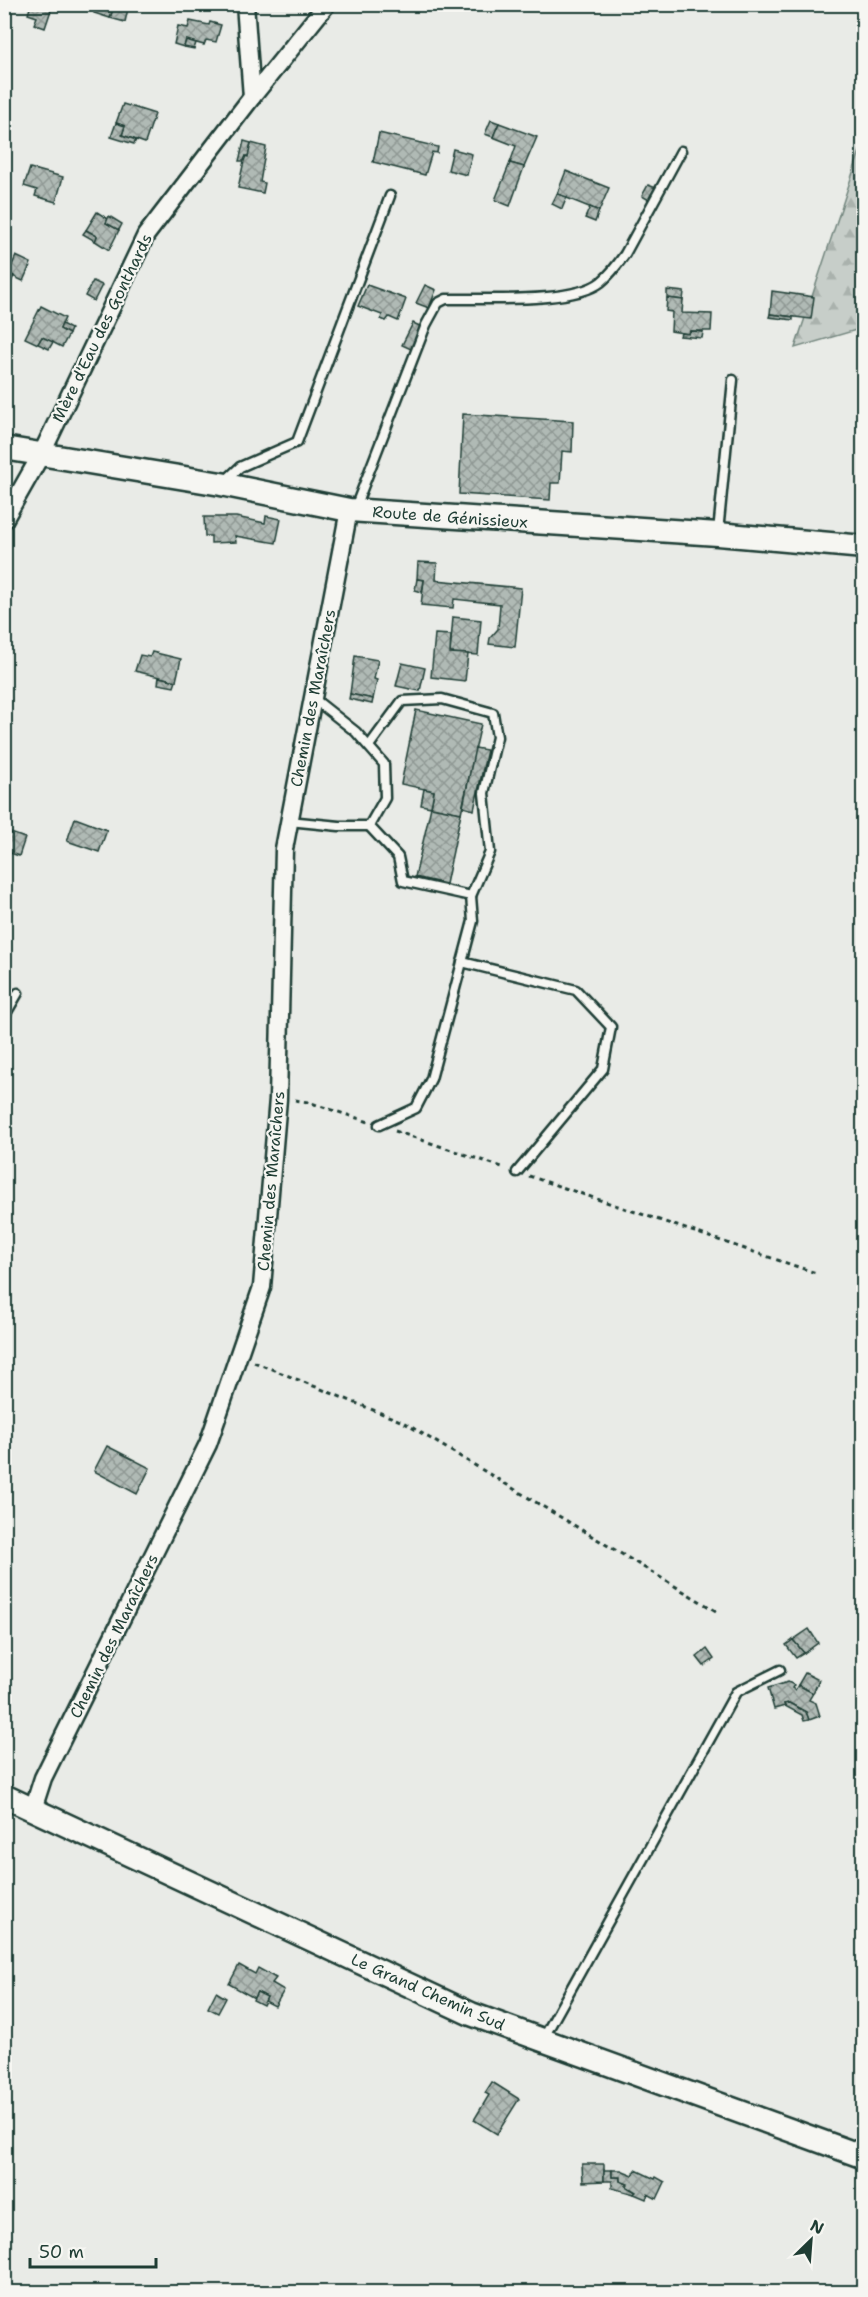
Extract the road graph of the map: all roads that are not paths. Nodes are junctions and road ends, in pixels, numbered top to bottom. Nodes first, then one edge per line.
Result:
1 (327, 4) edge
2 (246, 5) edge
3 (252, 97) junction
4 (681, 151) dead end
5 (390, 196) dead end
6 (733, 380) dead end
7 (4, 448) edge
8 (42, 453) junction
9 (221, 484) junction
10 (352, 510) junction
11 (4, 520) edge
12 (718, 534) junction
13 (864, 547) edge
14 (313, 697) junction
15 (369, 746) junction
16 (289, 822) junction
17 (369, 826) junction
18 (471, 896) junction
19 (462, 962) junction
20 (18, 993) dead end
21 (4, 1017) edge
22 (379, 1125) road end
23 (517, 1172) road end
24 (780, 1671) dead end
25 (4, 1796) edge
26 (33, 1809) junction
27 (542, 2040) junction
28 (864, 2157) edge

1 - 3 street, Mère d'Eau des Gonthards
2 - 3 street
3 - 8 street, Mère d'Eau des Gonthards
4 - 10 lane
5 - 9 lane
6 - 12 lane
7 - 8 street, Route de Génissieux
8 - 9 street, Route de Génissieux
8 - 11 street, Mère d'Eau des Gonthards
9 - 10 street, Route de Génissieux
10 - 12 street, Route de Génissieux
10 - 14 street, Chemin des Maraîchers
12 - 13 street, Route de Génissieux
14 - 15 lane
14 - 16 street, Chemin des Maraîchers
15 - 17 lane
15 - 18 lane
16 - 17 lane
16 - 26 street, Chemin des Maraîchers
17 - 18 lane
18 - 19 lane
19 - 22 lane
19 - 23 lane
20 - 21 lane
24 - 27 lane
25 - 26 street, Le Grand Chemin Sud
26 - 27 street, Le Grand Chemin Sud
27 - 28 street, Le Grand Chemin Sud

